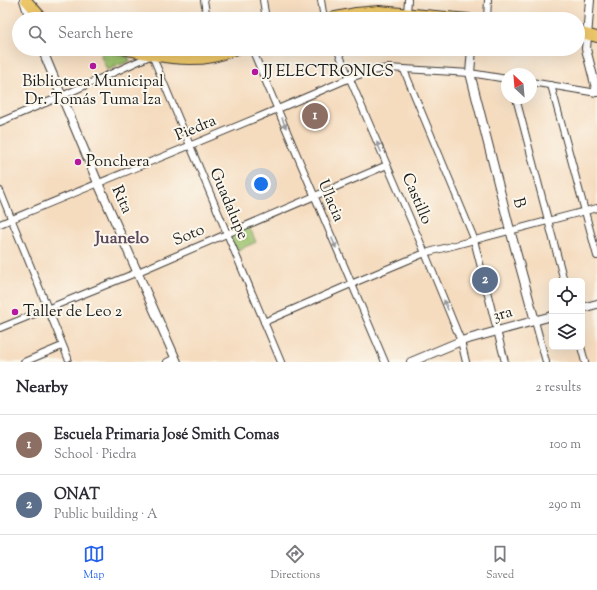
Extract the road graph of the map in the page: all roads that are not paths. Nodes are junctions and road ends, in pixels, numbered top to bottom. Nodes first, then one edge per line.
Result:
1 (25, 0) edge
2 (204, 0) edge
3 (263, 0) edge
4 (321, 0) edge
5 (408, 0) edge
6 (488, 0) edge
7 (590, 0) edge
8 (28, 12) edge
9 (36, 12) edge
10 (206, 12) edge
11 (265, 12) edge
12 (324, 12) edge
13 (368, 12) edge
14 (393, 12) edge
15 (407, 12) edge
16 (487, 12) edge
17 (588, 34) edge
18 (45, 56) edge
19 (150, 56) edge
20 (152, 56) edge
21 (162, 56) edge
22 (203, 56) edge
23 (255, 56) edge
24 (340, 56) edge
25 (471, 56) edge
26 (404, 70) junction
27 (470, 73) junction
28 (350, 78) junction
29 (501, 78) edge
30 (537, 83) edge
31 (551, 85) junction
32 (597, 92) edge
33 (62, 96) junction
34 (518, 104) edge
35 (278, 109) junction
36 (0, 122) edge
37 (190, 146) junction
38 (387, 165) junction
39 (98, 183) junction
40 (0, 191) edge
41 (314, 196) junction
42 (597, 208) edge
43 (586, 211) junction
44 (12, 219) junction
45 (549, 221) junction
46 (0, 224) edge
47 (511, 232) junction
48 (226, 234) junction
49 (474, 241) junction
50 (425, 254) junction
51 (597, 256) edge
52 (138, 272) junction
53 (563, 278) edge
54 (351, 284) junction
55 (597, 304) edge
56 (585, 307) edge
57 (48, 308) junction
58 (549, 317) edge
59 (535, 321) junction
60 (264, 322) junction
61 (0, 328) edge
62 (497, 331) junction
63 (461, 341) junction
64 (62, 346) junction
65 (582, 350) edge
66 (68, 358) dead end
67 (176, 360) edge
68 (24, 362) edge
69 (167, 362) edge
70 (281, 362) edge
71 (385, 362) edge
72 (411, 362) edge
73 (466, 362) edge
74 (506, 362) edge
75 (546, 362) edge
76 (585, 362) edge

1 - 8 street
1 - 9 main road
2 - 10 street
3 - 11 street
4 - 12 street
5 - 15 street
6 - 16 street
7 - 17 street
13 - 14 main road
17 - 32 street
18 - 33 street, Rita
19 - 33 street
20 - 37 street, Guadalupe
21 - 22 main road
23 - 35 street, Ulacia
24 - 28 street, Castillo
25 - 27 street, B
26 - 27 street, Piedra
26 - 28 street, Piedra
26 - 49 street
27 - 29 street, Piedra
27 - 47 street, B
28 - 35 street, Piedra
38 -> 28 street, Castillo
30 - 31 street
31 - 32 street
31 - 43 street
33 - 36 street
33 - 39 street, Rita
34 - 45 street
35 - 37 street, Piedra
35 -> 41 street, Ulacia
37 - 39 street, Piedra
37 - 48 street, Guadalupe
38 - 41 street, Soto
38 - 50 street, Castillo
39 - 44 street, Piedra
39 - 52 street, Rita
40 - 44 street
41 - 48 street, Soto
41 -> 54 street, Ulacia
42 - 43 street
43 - 45 street
43 - 51 street
44 - 46 street, Piedra
44 - 57 street
45 - 47 street
45 - 53 street
47 - 49 street
47 - 59 street, B
48 - 52 street, Soto
48 - 60 street, Guadalupe
49 - 50 street
49 - 62 street
50 - 54 street
63 -> 50 street, Castillo
52 - 57 street, Soto
52 - 67 street, Rita
54 - 60 street
54 - 71 street, Ulacia
55 - 56 street
57 - 61 street, Soto
57 - 64 street
58 - 59 street, 3ra
59 - 62 street, 3ra
59 - 75 street, B
60 - 70 street, Guadalupe
62 - 63 street, 3ra
62 - 74 street
63 - 72 street, 3ra
63 - 73 street, Castillo
64 - 66 street
64 - 68 street
65 - 76 street
67 - 69 street

